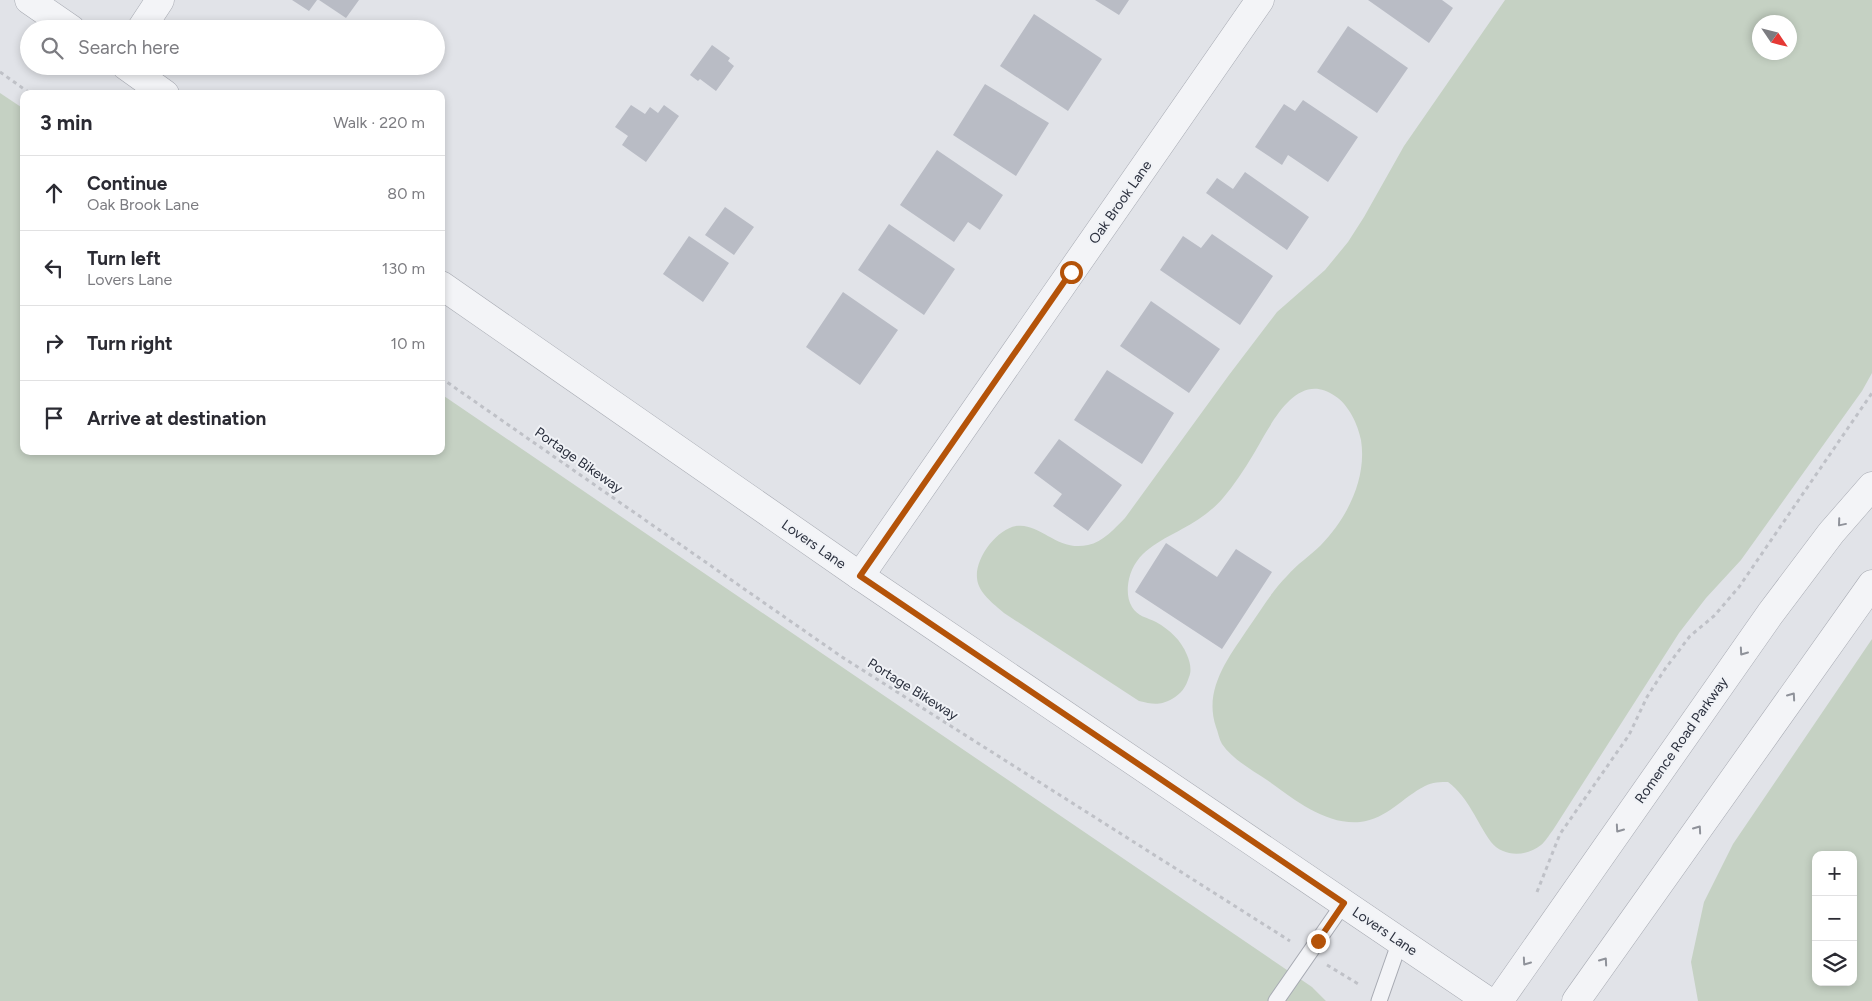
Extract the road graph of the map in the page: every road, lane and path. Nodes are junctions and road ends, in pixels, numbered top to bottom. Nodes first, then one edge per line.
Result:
1 (29, 0) edge
2 (160, 0) edge
3 (1260, 0) edge
4 (58, 20) edge
5 (147, 20) edge
6 (0, 72) edge
7 (139, 75) edge
8 (26, 90) edge
9 (160, 90) edge
10 (445, 288) edge
11 (445, 381) edge
12 (1872, 393) edge
13 (1872, 486) edge
14 (860, 576) junction
15 (1872, 584) edge
16 (1536, 897) dead end
17 (1344, 903) junction
18 (1400, 941) junction
19 (1310, 953) junction
20 (1380, 999) edge
21 (1276, 1001) edge
22 (1488, 1001) edge
23 (1499, 1001) edge
24 (1576, 1001) edge

1 - 4 street
2 - 5 street
3 - 14 street, Oak Brook Lane
6 - 8 path
7 - 9 street
10 - 14 street, Lovers Lane
11 - 19 path, Portage Bikeway
12 - 16 path
13 -> 23 street, Romence Road Parkway
14 - 17 street, Lovers Lane
24 -> 15 street
17 - 18 street, Lovers Lane
17 - 19 lane
18 - 20 lane
18 - 22 street, Lovers Lane
19 - 20 path, Portage Bikeway
19 - 21 lane

